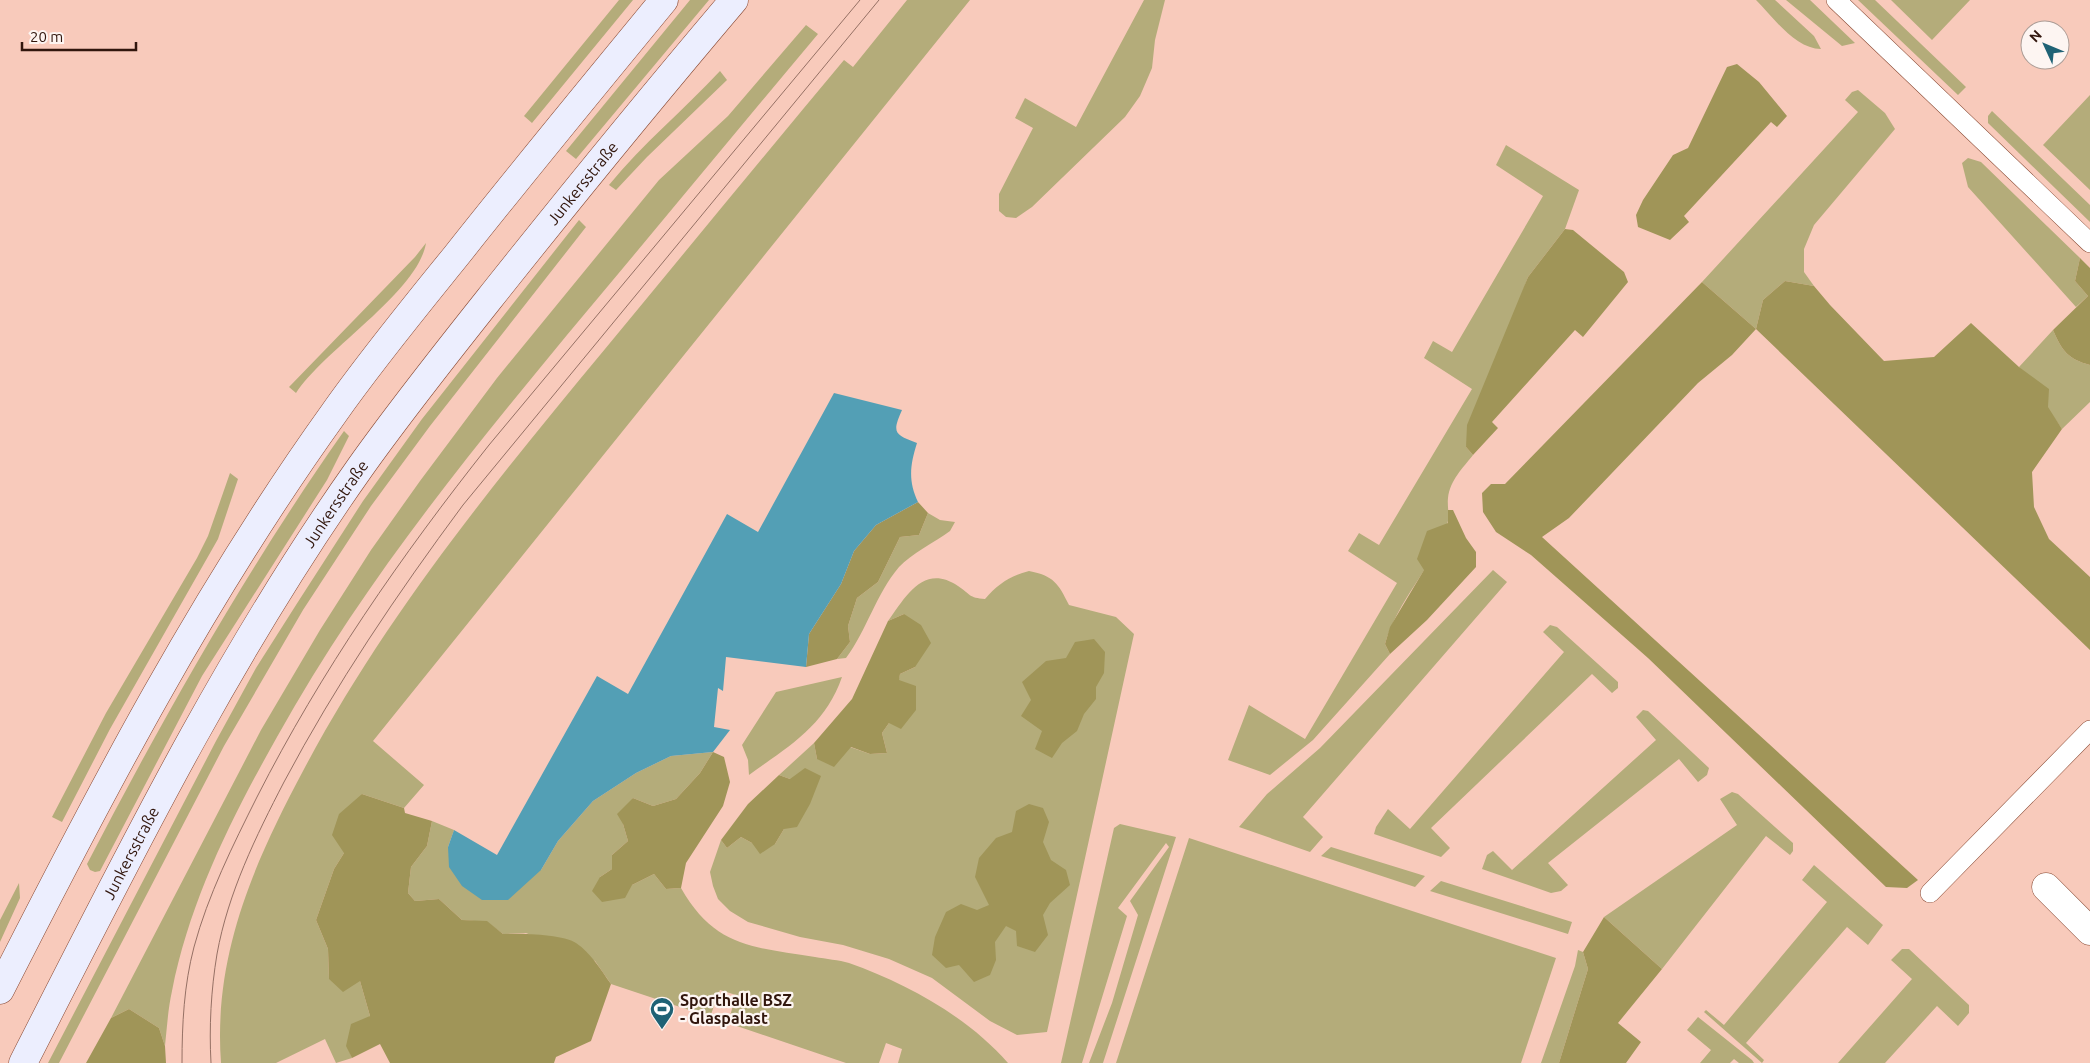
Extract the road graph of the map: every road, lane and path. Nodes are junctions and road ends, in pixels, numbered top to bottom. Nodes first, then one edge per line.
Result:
1 (664, 0) edge
2 (734, 0) edge
3 (1836, 0) edge
4 (2090, 243) edge
5 (2090, 730) edge
6 (2046, 887) dead end
7 (1930, 893) dead end
8 (2090, 931) edge
9 (0, 990) edge
10 (23, 1063) edge

1 - 9 main road
2 - 10 main road, Junkersstraße
3 - 4 lane
5 - 7 lane
6 - 8 street

